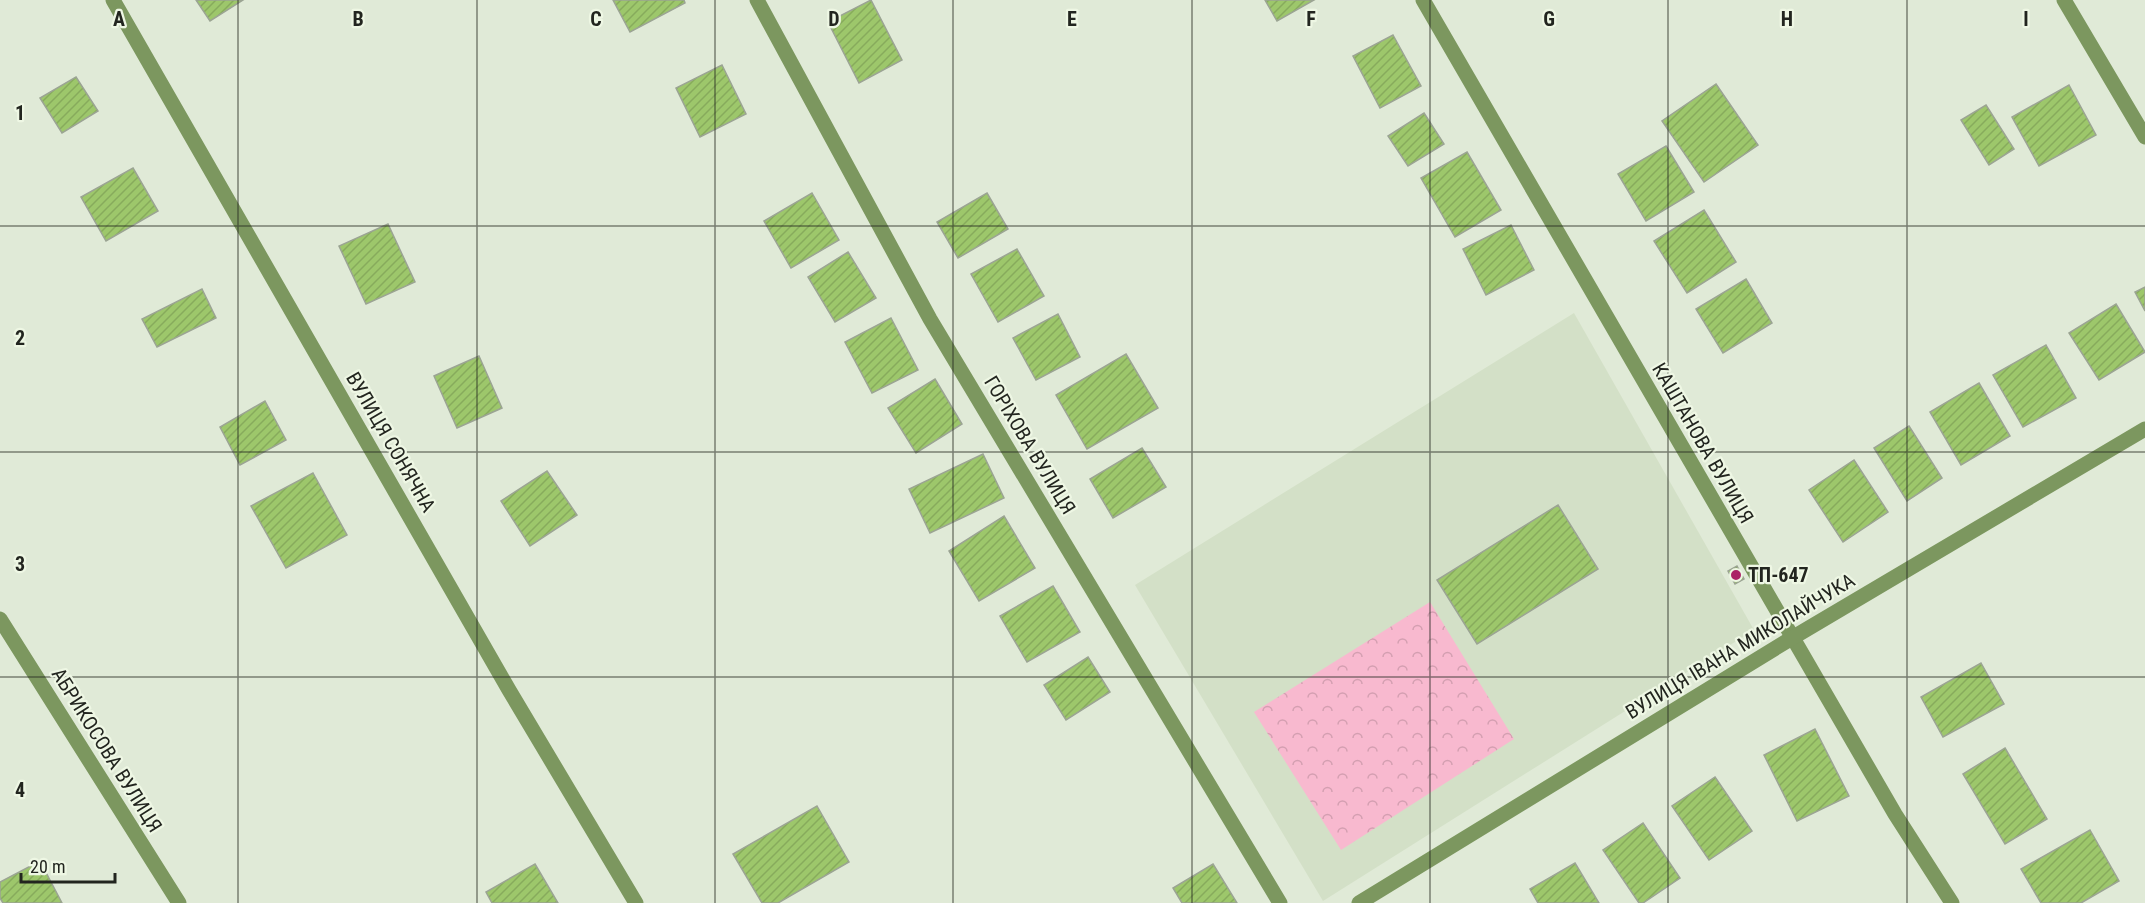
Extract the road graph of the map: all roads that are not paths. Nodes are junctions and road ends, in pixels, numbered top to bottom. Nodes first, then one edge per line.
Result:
1 (113, 0) edge
2 (757, 0) edge
3 (1423, 0) edge
4 (2064, 0) edge
5 (2145, 136) edge
6 (2145, 429) edge
7 (0, 619) edge
8 (1792, 638) junction
9 (179, 903) edge
10 (636, 903) edge
11 (1280, 903) edge
12 (1359, 903) edge
13 (1952, 903) edge

1 - 10 street, ВУЛИЦЯ СОНЯЧНА
2 - 11 street, ГОРІХОВА ВУЛИЦЯ
3 - 8 street, КАШТАНОВА ВУЛИЦЯ
4 - 5 street
6 - 8 street, ВУЛИЦЯ ІВАНА МИКОЛАЙЧУКА
7 - 9 street, АБРИКОСОВА ВУЛИЦЯ
8 - 12 street, ВУЛИЦЯ ІВАНА МИКОЛАЙЧУКА
8 - 13 street, КАШТАНОВА ВУЛИЦЯ

